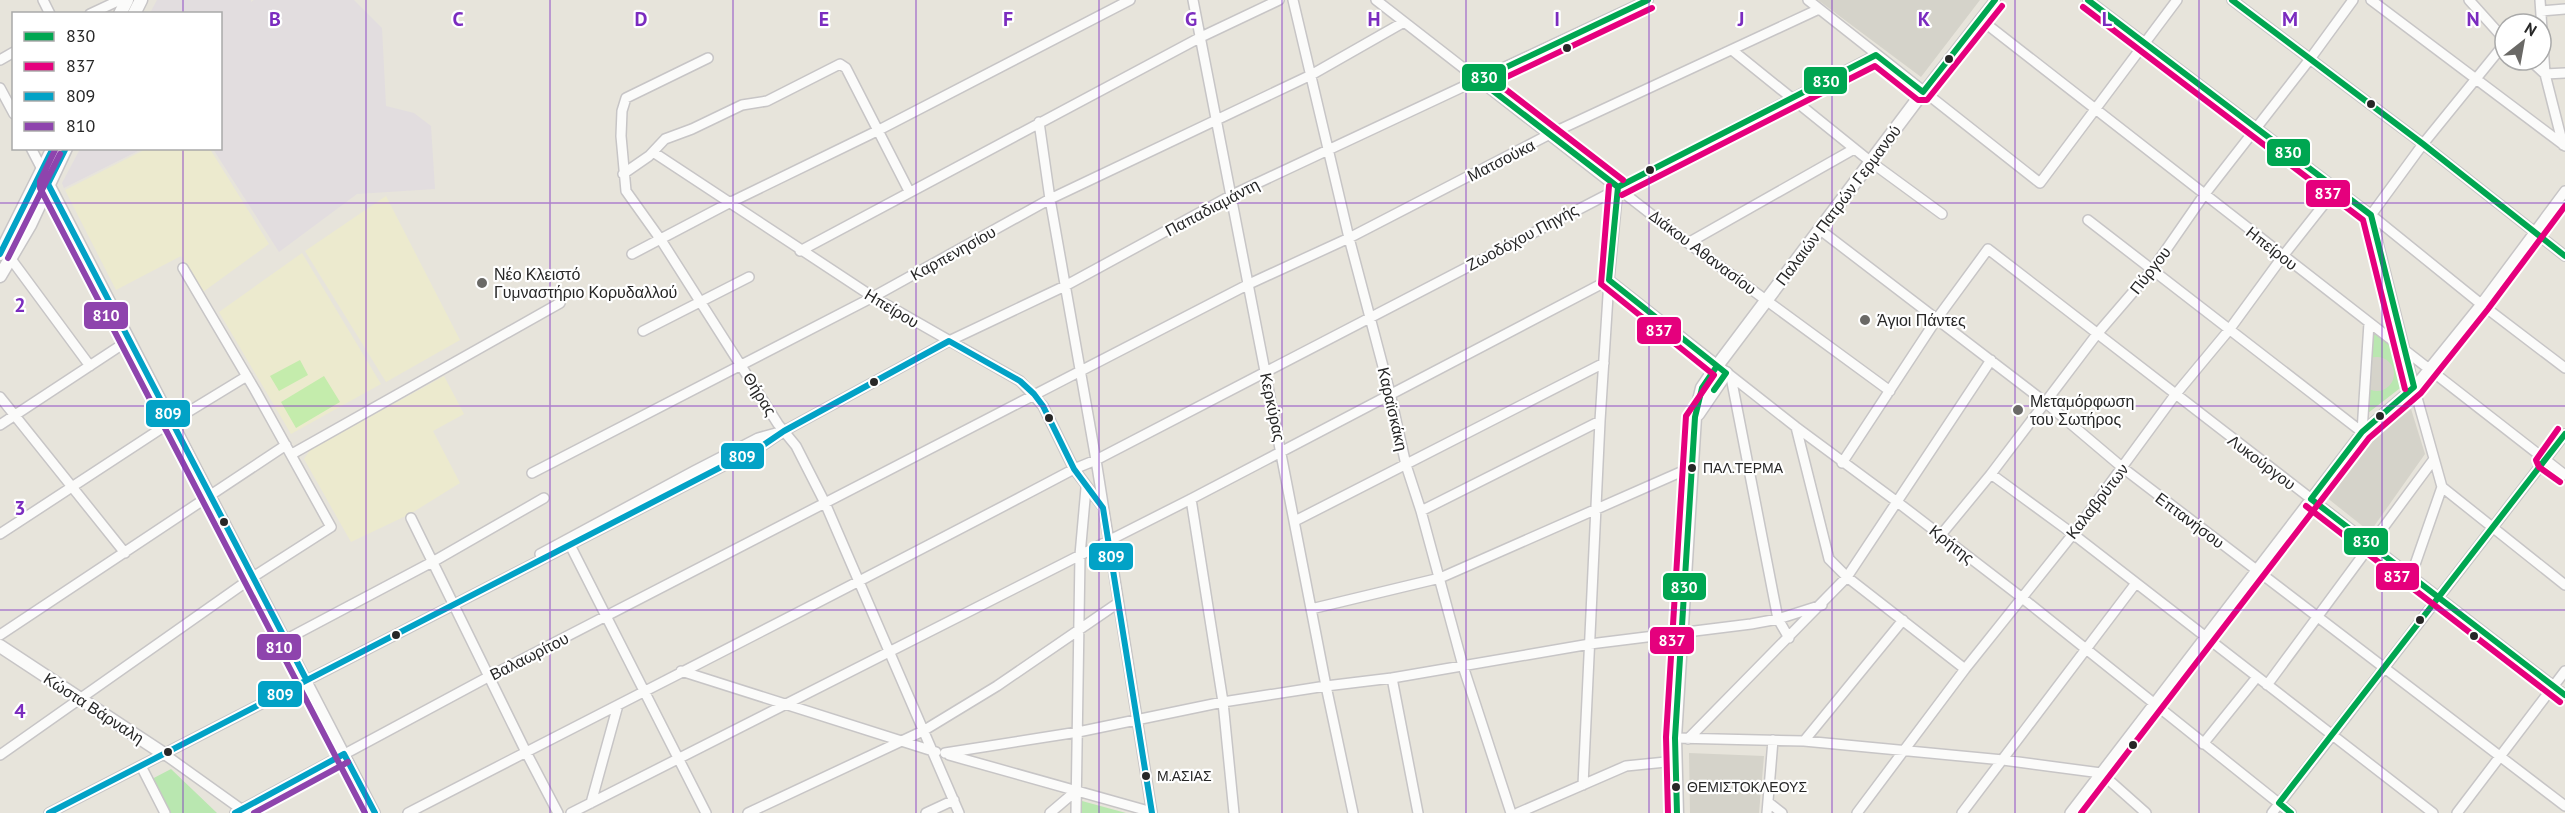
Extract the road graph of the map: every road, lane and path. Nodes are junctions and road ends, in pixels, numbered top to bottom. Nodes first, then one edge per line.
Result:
1 (120, 0) edge
2 (1130, 0) edge
3 (1193, 0) edge
4 (1279, 0) edge
5 (1293, 0) edge
6 (1376, 0) edge
7 (1648, 0) edge
8 (1808, 0) edge
9 (1995, 0) edge
10 (2088, 0) edge
11 (2177, 0) edge
12 (2232, 0) edge
13 (2353, 0) edge
14 (2371, 0) edge
15 (2469, 0) edge
16 (2540, 0) edge
17 (1819, 9) junction
18 (2565, 9) edge
19 (2541, 11) junction
20 (94, 12) edge
21 (1980, 19) junction
22 (1404, 22) junction
23 (2493, 27) edge
24 (1201, 38) junction
25 (2144, 43) junction
26 (1732, 50) junction
27 (1876, 55) junction
28 (2493, 56) edge
29 (708, 58) dead end
30 (2310, 59) junction
31 (2542, 72) edge
32 (2565, 74) edge
33 (1311, 75) junction
34 (2545, 75) junction
35 (2475, 78) junction
36 (1479, 80) junction
37 (0, 88) edge
38 (1923, 92) junction
39 (1791, 99) junction
40 (2094, 109) junction
41 (12, 110) edge
42 (1215, 120) junction
43 (1039, 122) junction
44 (2256, 127) junction
45 (877, 131) junction
46 (1550, 134) junction
47 (2423, 144) junction
48 (2564, 145) edge
49 (1329, 148) junction
50 (1854, 149) junction
51 (32, 150) edge
52 (52, 150) edge
53 (65, 150) edge
54 (653, 152) junction
55 (1871, 162) junction
56 (42, 170) junction
57 (623, 174) junction
58 (48, 184) junction
59 (1618, 187) junction
60 (2336, 189) junction
61 (909, 191) junction
62 (2565, 191) edge
63 (1232, 195) junction
64 (2204, 195) junction
65 (1050, 199) junction
66 (729, 203) junction
67 (1942, 214) dead end
68 (2371, 215) junction
69 (2088, 220) dead end
70 (1819, 230) junction
71 (2535, 231) junction
72 (1349, 238) junction
73 (3, 240) edge
74 (661, 240) junction
75 (1688, 243) junction
76 (800, 250) junction
77 (632, 254) dead end
78 (6, 256) edge
79 (2283, 256) junction
80 (2565, 256) edge
81 (183, 268) dead end
82 (2152, 270) junction
83 (0, 276) edge
84 (749, 277) dead end
85 (1609, 280) junction
86 (1250, 284) junction
87 (1065, 286) junction
88 (873, 297) junction
89 (1766, 299) junction
90 (700, 302) junction
91 (560, 303) dead end
92 (2481, 304) junction
93 (1369, 317) junction
94 (1936, 320) junction
95 (2369, 323) junction
96 (2229, 330) junction
97 (643, 331) dead end
98 (2097, 334) junction
99 (129, 340) junction
100 (950, 341) junction
101 (2405, 351) junction
102 (1991, 360) junction
103 (1604, 363) junction
104 (741, 364) junction
105 (90, 366) junction
106 (2428, 368) junction
107 (2565, 368) edge
108 (1081, 371) junction
109 (1265, 371) junction
110 (1725, 372) junction
111 (247, 376) junction
112 (2414, 387) junction
113 (1890, 391) junction
114 (1390, 393) junction
115 (1034, 394) junction
116 (2175, 395) junction
117 (0, 397) edge
118 (2045, 402) junction
119 (15, 416) junction
120 (1600, 421) junction
121 (172, 422) junction
122 (0, 425) edge
123 (1796, 427) junction
124 (784, 431) junction
125 (2362, 432) junction
126 (2565, 434) edge
127 (286, 445) junction
128 (1282, 452) junction
129 (292, 454) junction
130 (2434, 459) junction
131 (2545, 459) junction
132 (1096, 460) junction
133 (1842, 463) junction
134 (1406, 465) junction
135 (1692, 467) junction
136 (2123, 468) junction
137 (1074, 469) junction
138 (532, 473) dead end
139 (1991, 474) junction
140 (2565, 475) edge
141 (72, 487) junction
142 (2442, 487) junction
143 (1086, 488) junction
144 (211, 497) junction
145 (544, 498) dead end
146 (2311, 499) junction
147 (1191, 500) junction
148 (1896, 501) junction
149 (825, 503) junction
150 (1103, 508) junction
151 (1597, 508) junction
152 (1421, 511) junction
153 (411, 518) dead end
154 (1295, 520) junction
155 (2493, 528) junction
156 (0, 534) edge
157 (2073, 534) junction
158 (1940, 536) junction
159 (1108, 541) junction
160 (570, 545) junction
161 (2372, 545) junction
162 (125, 553) junction
163 (1080, 555) junction
164 (432, 563) junction
165 (2257, 571) junction
166 (2412, 576) junction
167 (253, 577) junction
168 (1847, 577) junction
169 (1440, 579) junction
170 (860, 582) junction
171 (2136, 583) junction
172 (2565, 585) edge
173 (475, 593) junction
174 (2439, 596) junction
175 (2021, 597) junction
176 (1118, 603) junction
177 (452, 605) junction
178 (1822, 605) junction
179 (1311, 609) junction
180 (2318, 617) junction
181 (605, 618) junction
182 (1778, 619) junction
183 (1903, 620) junction
184 (1079, 632) junction
185 (1680, 633) junction
186 (0, 635) edge
187 (2206, 637) junction
188 (1790, 638) junction
189 (285, 640) junction
190 (1590, 644) junction
191 (0, 646) edge
192 (2086, 649) junction
193 (889, 651) junction
194 (1463, 666) junction
195 (2385, 668) junction
196 (1965, 669) junction
197 (681, 671) junction
198 (2565, 671) edge
199 (488, 677) junction
200 (2257, 677) junction
201 (1392, 678) junction
202 (306, 679) junction
203 (2267, 685) junction
204 (1326, 686) junction
205 (2554, 686) junction
206 (645, 691) junction
207 (2565, 695) edge
208 (79, 699) junction
209 (1223, 702) junction
210 (786, 704) junction
211 (2155, 704) junction
212 (618, 705) junction
213 (1136, 720) junction
214 (924, 731) junction
215 (1078, 732) junction
216 (2333, 735) junction
217 (1675, 738) junction
218 (1688, 739) junction
219 (1773, 740) junction
220 (1804, 741) junction
221 (899, 742) junction
222 (2203, 744) junction
223 (1904, 749) junction
224 (932, 751) junction
225 (526, 752) junction
226 (945, 753) junction
227 (164, 754) junction
228 (344, 754) junction
229 (0, 755) edge
230 (2500, 756) junction
231 (679, 758) junction
232 (2003, 760) junction
233 (1676, 761) junction
234 (141, 766) junction
235 (2101, 773) junction
236 (1583, 785) junction
237 (1077, 790) junction
238 (954, 800) junction
239 (1768, 802) junction
240 (591, 803) junction
241 (2280, 803) junction
242 (2565, 806) edge
243 (241, 812) edge
244 (49, 813) edge
245 (165, 813) edge
246 (375, 813) edge
247 (408, 813) edge
248 (558, 813) edge
249 (572, 813) edge
250 (706, 813) edge
251 (748, 813) edge
252 (926, 813) edge
253 (959, 813) edge
254 (1050, 813) edge
255 (1077, 813) edge
256 (1152, 813) edge
257 (1234, 813) edge
258 (1353, 813) edge
259 (1418, 813) edge
260 (1511, 813) edge
261 (1518, 813) edge
262 (1677, 813) edge
263 (1767, 813) edge
264 (1782, 813) edge
265 (1857, 813) edge
266 (1962, 813) edge
267 (2070, 813) edge
268 (2146, 813) edge
269 (2272, 813) edge
270 (2291, 813) edge
271 (2433, 813) edge
272 (2457, 813) edge

1 - 20 street
2 - 45 street
3 - 24 street, Κερκύρας
4 - 24 street
5 - 33 street, Καραϊσκάκη
6 - 22 street, Διάκου Αθανασίου
7 - 36 street, Παπαδιαμάντη
8 - 17 street
9 - 21 street, Παλαιών Πατρών Γερμανού
10 - 25 street
11 - 25 street
12 - 30 street
13 - 30 street, Πύργου
14 - 35 street
15 - 23 street
16 - 19 street
17 - 26 street, Ματσούκα
17 - 27 street
18 - 19 street
19 - 34 street
21 - 38 street, Παλαιών Πατρών Γερμανού
21 - 40 street, Ηπείρου
22 - 33 street, Καρπενησίου
22 - 36 street, Διάκου Αθανασίου
24 - 42 street, Κερκύρας
24 - 43 street
25 - 40 street
25 - 44 street
26 - 39 street
26 - 46 street, Ματσούκα
27 - 38 street
27 - 39 street, Ζωοδόχου Πηγής
28 - 35 street
29 - 57 street, Θήρας
30 - 44 street, Πύργου
30 - 47 street
31 - 34 street
32 - 34 street
33 - 42 street, Καρπενησίου
33 - 49 street, Καραϊσκάκη
34 - 48 street
35 - 47 street
35 - 48 street
36 - 46 street, Διάκου Αθανασίου
36 - 49 street, Παπαδιαμάντη
37 - 41 street
38 - 40 street
38 - 55 street, Παλαιών Πατρών Γερμανού
39 - 50 street
39 - 59 street, Ζωοδόχου Πηγής
40 - 64 street, Ηπείρου
42 - 63 street, Κερκύρας
42 - 65 street, Καρπενησίου
43 - 61 street
43 - 65 street
44 - 60 street
44 - 64 street, Πύργου
45 - 54 street
45 - 61 street
45 - 66 street
46 - 59 street, Διάκου Αθανασίου
46 - 72 street, Ματσούκα
47 - 68 street
47 - 71 street
49 - 63 street, Παπαδιαμάντη
49 - 72 street, Καραϊσκάκη
50 - 55 street
50 - 75 street
51 - 56 street
52 - 56 street
53 - 58 street
54 - 57 street
54 - 66 street, Ηπείρου
55 - 67 street
55 - 70 street, Παλαιών Πατρών Γερμανού
56 - 58 street
56 - 73 street
57 - 74 street, Θήρας
58 - 78 street
58 - 99 street
59 - 75 street, Διάκου Αθανασίου
59 - 85 street
59 - 93 street, Ζωοδόχου Πηγής
60 - 68 street
60 - 79 street, Καλαβρύτων
61 - 76 street
62 - 71 street
63 - 86 street, Κερκύρας
63 - 87 street, Παπαδιαμάντη
64 - 79 street, Ηπείρου
64 - 82 street, Πύργου
65 - 87 street
65 - 88 street, Καρπενησίου
66 - 74 street
66 - 76 street, Ηπείρου
68 - 92 street
68 - 101 street
69 - 82 street
70 - 89 street, Παλαιών Πατρών Γερμανού
70 - 94 street, Επτανήσου
71 - 80 street
71 - 92 street
72 - 86 street, Ματσούκα
72 - 93 street, Καραϊσκάκη
73 - 78 street
74 - 77 street
74 - 90 street, Θήρας
75 - 89 street, Διάκου Αθανασίου
76 - 88 street, Ηπείρου
78 - 83 street
78 - 105 street
79 - 95 street, Ηπείρου
79 - 96 street, Καλαβρύτων
81 - 111 street
82 - 96 street
82 - 98 street, Πύργου
84 - 90 street
85 - 103 street
85 - 110 street, Κρήτης
85 - 114 street
86 - 108 street, Ματσούκα
86 - 109 street, Κερκύρας
87 - 100 street, Παπαδιαμάντη
87 - 108 street
88 - 100 street, Ηπείρου
88 - 104 street, Καρπενησίου
89 - 110 street, Παλαιών Πατρών Γερμανού
89 - 113 street, Διάκου Αθανασίου
90 - 97 street
90 - 104 street, Θήρας
91 - 129 street
92 - 106 street
92 - 107 street
93 - 109 street, Ζωοδόχου Πηγής
93 - 114 street, Καραϊσκάκη
94 - 98 street, Λυκούργου
94 - 102 street, Επτανήσου
94 - 113 street
95 - 101 street, Ηπείρου
95 - 125 street
96 - 116 street, Καλαβρύτων
96 - 125 street
98 - 116 street, Λυκούργου
98 - 118 street, Πύργου
99 - 105 street
99 - 121 street
100 - 115 street, Ηπείρου
100 - 124 street, Παπαδιαμάντη
101 - 106 street, Ηπείρου
101 - 112 street
102 - 118 street, Επτανήσου
102 - 148 street
103 - 120 street
103 - 134 street
104 - 124 street, Θήρας
104 - 138 street, Καρπενησίου
105 - 119 street
106 - 112 street
106 - 131 street, Ηπείρου
108 - 115 street, Ματσούκα
108 - 132 street
109 - 128 street, Κερκύρας
109 - 132 street, Ζωοδόχου Πηγής
110 - 123 street, Κρήτης
110 - 135 street, Παλαιών Πατρών Γερμανού
110 - 182 street
111 - 121 street
111 - 127 street
112 - 125 street
112 - 130 street
113 - 133 street
114 - 128 street
114 - 134 street, Καραϊσκάκη
115 - 137 street, Ηπείρου
115 - 149 street, Βαλαωρίτου
116 - 136 street, Καλαβρύτων
116 - 146 street, Λυκούργου
117 - 119 street
118 - 136 street, Επτανήσου
118 - 139 street, Πύργου
119 - 122 street
119 - 141 street
120 - 151 street
120 - 152 street
121 - 141 street
121 - 144 street
123 - 133 street, Κρήτης
123 - 168 street
124 - 149 street, Θήρας
124 - 160 street, Παπαδιαμάντη
124 - 173 street, Παπαδιαμάντη
125 - 146 street
126 - 131 street
127 - 129 street
127 - 144 street
128 - 147 street
128 - 154 street, Κερκύρας
129 - 167 street
130 - 142 street
130 - 161 street
131 - 140 street, Ηπείρου
131 - 155 street
132 - 137 street, Ζωοδόχου Πηγής
132 - 150 street
133 - 148 street, Κρήτης
134 - 152 street, Καραϊσκάκη
134 - 154 street
135 - 151 street
135 - 185 street, Παλαιών Πατρών Γερμανού
136 - 157 street, Καλαβρύτων
136 - 165 street, Επτανήσου
137 - 143 street, Ηπείρου
137 - 170 street, Ζωοδόχου Πηγής
139 - 157 street
139 - 158 street, Πύργου
141 - 156 street
141 - 162 street
142 - 155 street
142 - 166 street
143 - 150 street, Ηπείρου
143 - 163 street
144 - 162 street
144 - 167 street
145 - 164 street
146 - 161 street, Λυκούργου
146 - 165 street
147 - 159 street
147 - 209 street
148 - 158 street, Κρήτης
148 - 168 street
149 - 170 street, Θήρας
149 - 181 street, Βαλαωρίτου
150 - 159 street
151 - 169 street
151 - 190 street
152 - 169 street, Καραϊσκάκη
153 - 164 street
154 - 179 street, Κερκύρας
155 - 172 street
155 - 174 street
157 - 171 street
157 - 175 street, Καλαβρύτων
158 - 175 street, Κρήτης
159 - 163 street
159 - 176 street
160 - 173 street, Παπαδιαμάντη
160 - 181 street
161 - 166 street, Λυκούργου
161 - 180 street
162 - 186 street
163 - 184 street
163 - 193 street
164 - 177 street
164 - 189 street
165 - 180 street, Επτανήσου
165 - 187 street
166 - 174 street, Λυκούργου
167 - 189 street
167 - 208 street
168 - 178 street
168 - 183 street
169 - 179 street
169 - 194 street, Καραϊσκάκη
170 - 193 street, Θήρας
170 - 197 street
171 - 187 street
171 - 192 street
173 - 177 street, Παπαδιαμάντη
174 - 195 street
174 - 205 street, Λυκούργου
175 - 192 street, Κρήτης
175 - 196 street, Καλαβρύτων
176 - 184 street
176 - 213 street
177 - 199 street
177 - 202 street, Παπαδιαμάντη
178 - 182 street
178 - 188 street
179 - 204 street, Κερκύρας
180 - 195 street, Επτανήσου
180 - 203 street
181 - 199 street, Βαλαωρίτου
181 - 206 street
182 - 185 street
182 - 188 street
183 - 196 street
183 - 220 street
184 - 214 street
184 - 215 street
185 - 190 street
185 - 217 street, Παλαιών Πατρών Γερμανού
187 - 200 street
187 - 211 street
188 - 218 street
189 - 202 street
190 - 194 street
190 - 236 street
191 - 208 street, Κώστα Βάρναλη
192 - 211 street, Κρήτης
192 - 232 street
193 - 210 street
193 - 214 street, Θήρας
194 - 201 street
194 - 260 street, Καραϊσκάκη
195 - 216 street
195 - 230 street, Επτανήσου
196 - 223 street, Καλαβρύτων
197 - 206 street
197 - 210 street
198 - 205 street
199 - 225 street
199 - 228 street, Βαλαωρίτου
200 - 203 street
200 - 222 street
201 - 204 street
201 - 259 street
202 - 227 street, Παπαδιαμάντη
202 - 228 street
203 - 216 street
204 - 209 street
204 - 258 street, Κερκύρας
205 - 207 street, Λυκούργου
205 - 230 street
206 - 212 street
206 - 231 street
208 - 227 street, Κώστα Βάρναλη
208 - 229 street
209 - 213 street
209 - 257 street
210 - 221 street
210 - 231 street
211 - 222 street, Κρήτης
211 - 235 street
212 - 225 street
212 - 240 street
213 - 215 street
213 - 256 street
214 - 221 street
214 - 224 street, Θήρας
215 - 226 street
215 - 237 street
216 - 241 street
216 - 271 street
217 - 218 street
217 - 233 street, Παλαιών Πατρών Γερμανού
218 - 219 street
219 - 220 street
219 - 239 street
220 - 223 street
221 - 224 street
221 - 251 street
222 - 241 street, Κρήτης
223 - 232 street
223 - 265 street, Καλαβρύτων
224 - 226 street
224 - 238 street, Θήρας
225 - 247 street
225 - 248 street
226 - 237 street
227 - 234 street, Παπαδιαμάντη
227 - 243 street, Κώστα Βάρναλη
228 - 243 street, Βαλαωρίτου
228 - 246 street
230 - 242 street, Επτανήσου
230 - 272 street
231 - 240 street
231 - 250 street
232 - 235 street
232 - 266 street
233 - 236 street
233 - 262 street, Παλαιών Πατρών Γερμανού
234 - 244 street, Παπαδιαμάντη
234 - 245 street
235 - 267 street
235 - 268 street
236 - 261 street
237 - 254 street
237 - 255 street
237 - 256 street
238 - 252 street
238 - 253 street, Θήρας
239 - 263 street
239 - 264 street
240 - 249 street
241 - 269 street
241 - 270 street, Κρήτης

